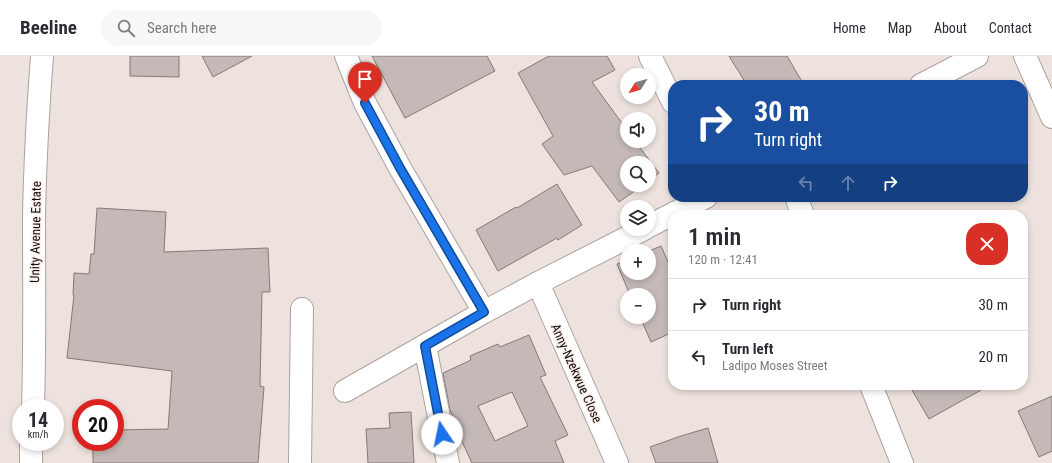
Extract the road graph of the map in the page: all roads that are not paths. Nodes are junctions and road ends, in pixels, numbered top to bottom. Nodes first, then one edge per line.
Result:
1 (42, 56) edge
2 (346, 56) edge
3 (650, 56) edge
4 (1025, 56) edge
5 (962, 59) edge
6 (929, 80) edge
7 (668, 92) edge
8 (1052, 117) edge
9 (696, 202) edge
10 (680, 210) edge
11 (668, 216) edge
12 (656, 222) edge
13 (630, 236) edge
14 (538, 283) junction
15 (302, 310) dead end
16 (484, 312) junction
17 (425, 346) junction
18 (873, 390) edge
19 (345, 391) dead end
20 (33, 399) edge
21 (31, 451) edge
22 (31, 463) edge
23 (300, 463) edge
24 (448, 463) edge
25 (617, 463) edge
26 (902, 463) edge

1 - 20 street, Unity Avenue Estate
2 - 16 street
3 - 7 street
4 - 8 street
5 - 6 street
9 - 10 street
11 - 12 street
13 - 14 street
14 - 16 street
14 - 25 street, Anny-Nzekwue Close
15 - 23 street
16 - 17 street
17 - 19 street
17 - 24 street
18 - 26 street
21 - 22 street

